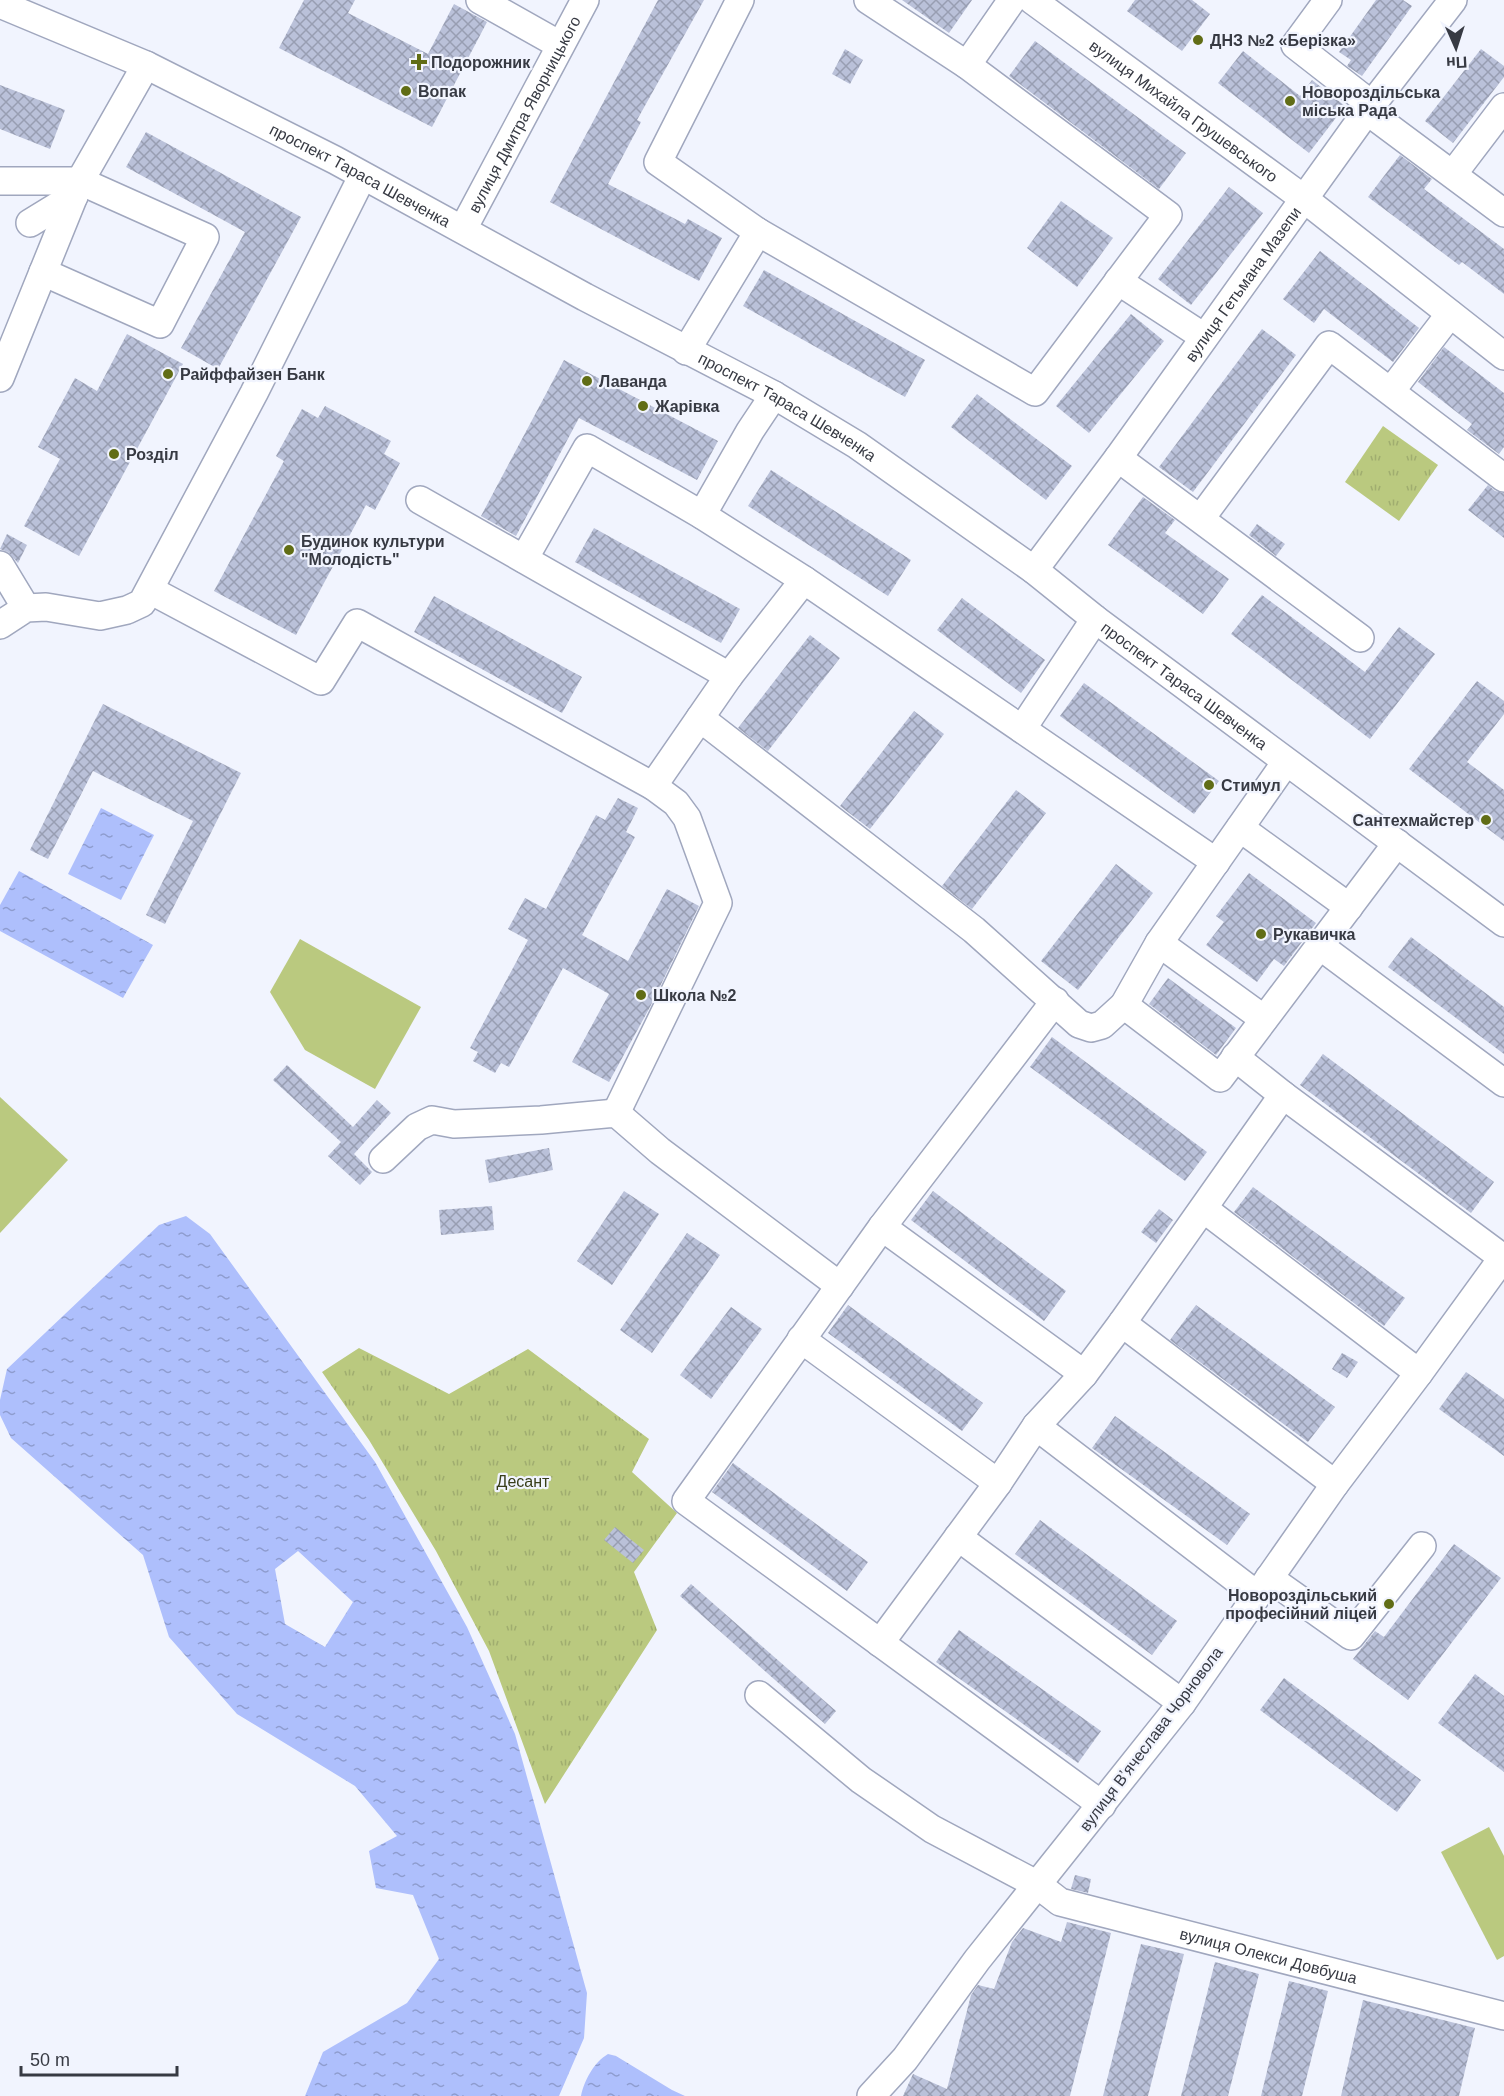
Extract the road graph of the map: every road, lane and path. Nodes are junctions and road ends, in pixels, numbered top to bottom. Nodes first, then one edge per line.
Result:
1 (480, 0) edge
2 (585, 0) edge
3 (740, 0) edge
4 (868, 0) edge
5 (1012, 0) edge
6 (1032, 0) edge
7 (1328, 0) edge
8 (1454, 0) edge
9 (0, 4) edge
10 (560, 45) junction
11 (146, 65) junction
12 (967, 65) junction
13 (1504, 107) edge
14 (1370, 108) junction
15 (1453, 174) junction
16 (362, 177) junction
17 (0, 181) edge
18 (77, 188) junction
19 (1303, 198) junction
20 (1504, 213) edge
21 (30, 223) dead end
22 (463, 229) junction
23 (758, 232) junction
24 (43, 272) junction
25 (1118, 281) junction
26 (1450, 314) junction
27 (1204, 337) junction
28 (686, 351) junction
29 (1504, 356) edge
30 (265, 371) junction
31 (0, 378) edge
32 (1391, 391) junction
33 (774, 395) junction
34 (229, 398) dead end
35 (1118, 458) junction
36 (1504, 478) edge
37 (420, 501) dead end
38 (702, 515) junction
39 (1201, 518) junction
40 (524, 559) junction
41 (0, 565) edge
42 (1034, 570) junction
43 (804, 580) junction
44 (150, 590) junction
45 (26, 608) junction
46 (1095, 619) junction
47 (0, 625) edge
48 (1360, 638) dead end
49 (729, 676) junction
50 (700, 718) junction
51 (1022, 729) junction
52 (1286, 762) junction
53 (653, 786) junction
54 (1240, 828) junction
55 (1397, 843) junction
56 (1216, 862) junction
57 (1349, 907) junction
58 (1504, 923) edge
59 (1159, 944) junction
60 (1320, 946) junction
61 (1055, 1001) junction
62 (1124, 1005) junction
63 (1264, 1019) junction
64 (1235, 1057) junction
65 (1504, 1083) edge
66 (1283, 1095) junction
67 (616, 1113) junction
68 (383, 1159) dead end
69 (1204, 1209) junction
70 (882, 1227) junction
71 (1503, 1257) edge
72 (840, 1286) junction
73 (1122, 1323) junction
74 (801, 1339) junction
75 (1419, 1373) junction
76 (1084, 1374) junction
77 (1036, 1426) junction
78 (998, 1483) junction
79 (1335, 1484) junction
80 (958, 1536) junction
81 (1422, 1546) dead end
82 (1263, 1587) junction
83 (880, 1643) junction
84 (759, 1695) dead end
85 (1182, 1703) junction
86 (1102, 1805) junction
87 (1038, 1885) junction
88 (1504, 2016) edge
89 (871, 2096) edge

1 - 10 street
2 - 10 street, вулиця Дмитра Яворницького
3 - 23 street
4 - 12 street
5 - 12 street
6 - 19 street, вулиця Михайла Грушевського
7 - 14 street
8 - 14 street, вулиця Гетьмана Мазепи
9 - 11 street, проспект Тараса Шевченка
10 - 22 street, вулиця Дмитра Яворницького
11 - 16 street, проспект Тараса Шевченка
11 - 18 street
12 - 25 street
13 - 15 street
14 - 15 street
14 - 19 street, вулиця Гетьмана Мазепи
15 - 20 street
16 - 22 street, проспект Тараса Шевченка
16 - 30 street
17 - 18 street
18 - 21 street
18 - 24 street
18 - 24 street
19 - 26 street, вулиця Михайла Грушевського
19 - 27 street, вулиця Гетьмана Мазепи
22 - 28 street, проспект Тараса Шевченка
23 - 25 street
23 - 28 street
24 - 31 street
25 - 27 street
26 - 29 street, вулиця Михайла Грушевського
26 - 32 street
27 - 35 street, вулиця Гетьмана Мазепи
28 - 33 street, проспект Тараса Шевченка
30 - 34 street
30 - 44 street
32 - 36 street
32 - 39 street
33 - 38 street
33 - 42 street, проспект Тараса Шевченка
35 - 39 street
35 - 42 street, вулиця Гетьмана Мазепи
37 - 40 street
38 - 40 street
38 - 43 street
39 - 48 street
40 - 49 street
41 - 45 street
42 - 46 street, проспект Тараса Шевченка
43 - 49 street
43 - 51 street
44 - 45 street
44 - 53 street
45 - 47 street
46 - 51 street
46 - 52 street, проспект Тараса Шевченка
49 - 50 street
50 - 53 street
50 - 61 street
51 - 56 street
52 - 54 street
52 - 55 street, проспект Тараса Шевченка
53 - 67 street
54 - 56 street
54 - 57 street
55 - 57 street
55 - 58 street, проспект Тараса Шевченка
56 - 59 street
57 - 60 street
59 - 62 street
59 - 63 street
60 - 63 street
60 - 65 street
61 - 62 street
61 - 70 street
62 - 64 street
63 - 64 street
64 - 66 street
66 - 69 street
66 - 71 street
67 - 68 street
67 - 72 street
69 - 73 street
69 - 75 street
70 - 72 street
70 - 76 street
71 - 75 street, вулиця Вʼячеслава Чорновола
72 - 74 street
73 - 76 street
73 - 79 street
74 - 78 street
74 - 83 street
75 - 79 street, вулиця Вʼячеслава Чорновола
76 - 77 street
77 - 78 street
77 - 82 street
78 - 80 street
79 - 82 street, вулиця Вʼячеслава Чорновола
80 - 83 street
80 - 85 street
81 - 82 street
82 - 85 street, вулиця Вʼячеслава Чорновола
83 - 86 street
84 - 87 street, вулиця Олекси Довбуша
85 - 86 street, вулиця Вʼячеслава Чорновола
86 - 87 street, вулиця Вʼячеслава Чорновола
87 - 88 street, вулиця Олекси Довбуша
87 - 89 street, вулиця Вʼячеслава Чорновола

